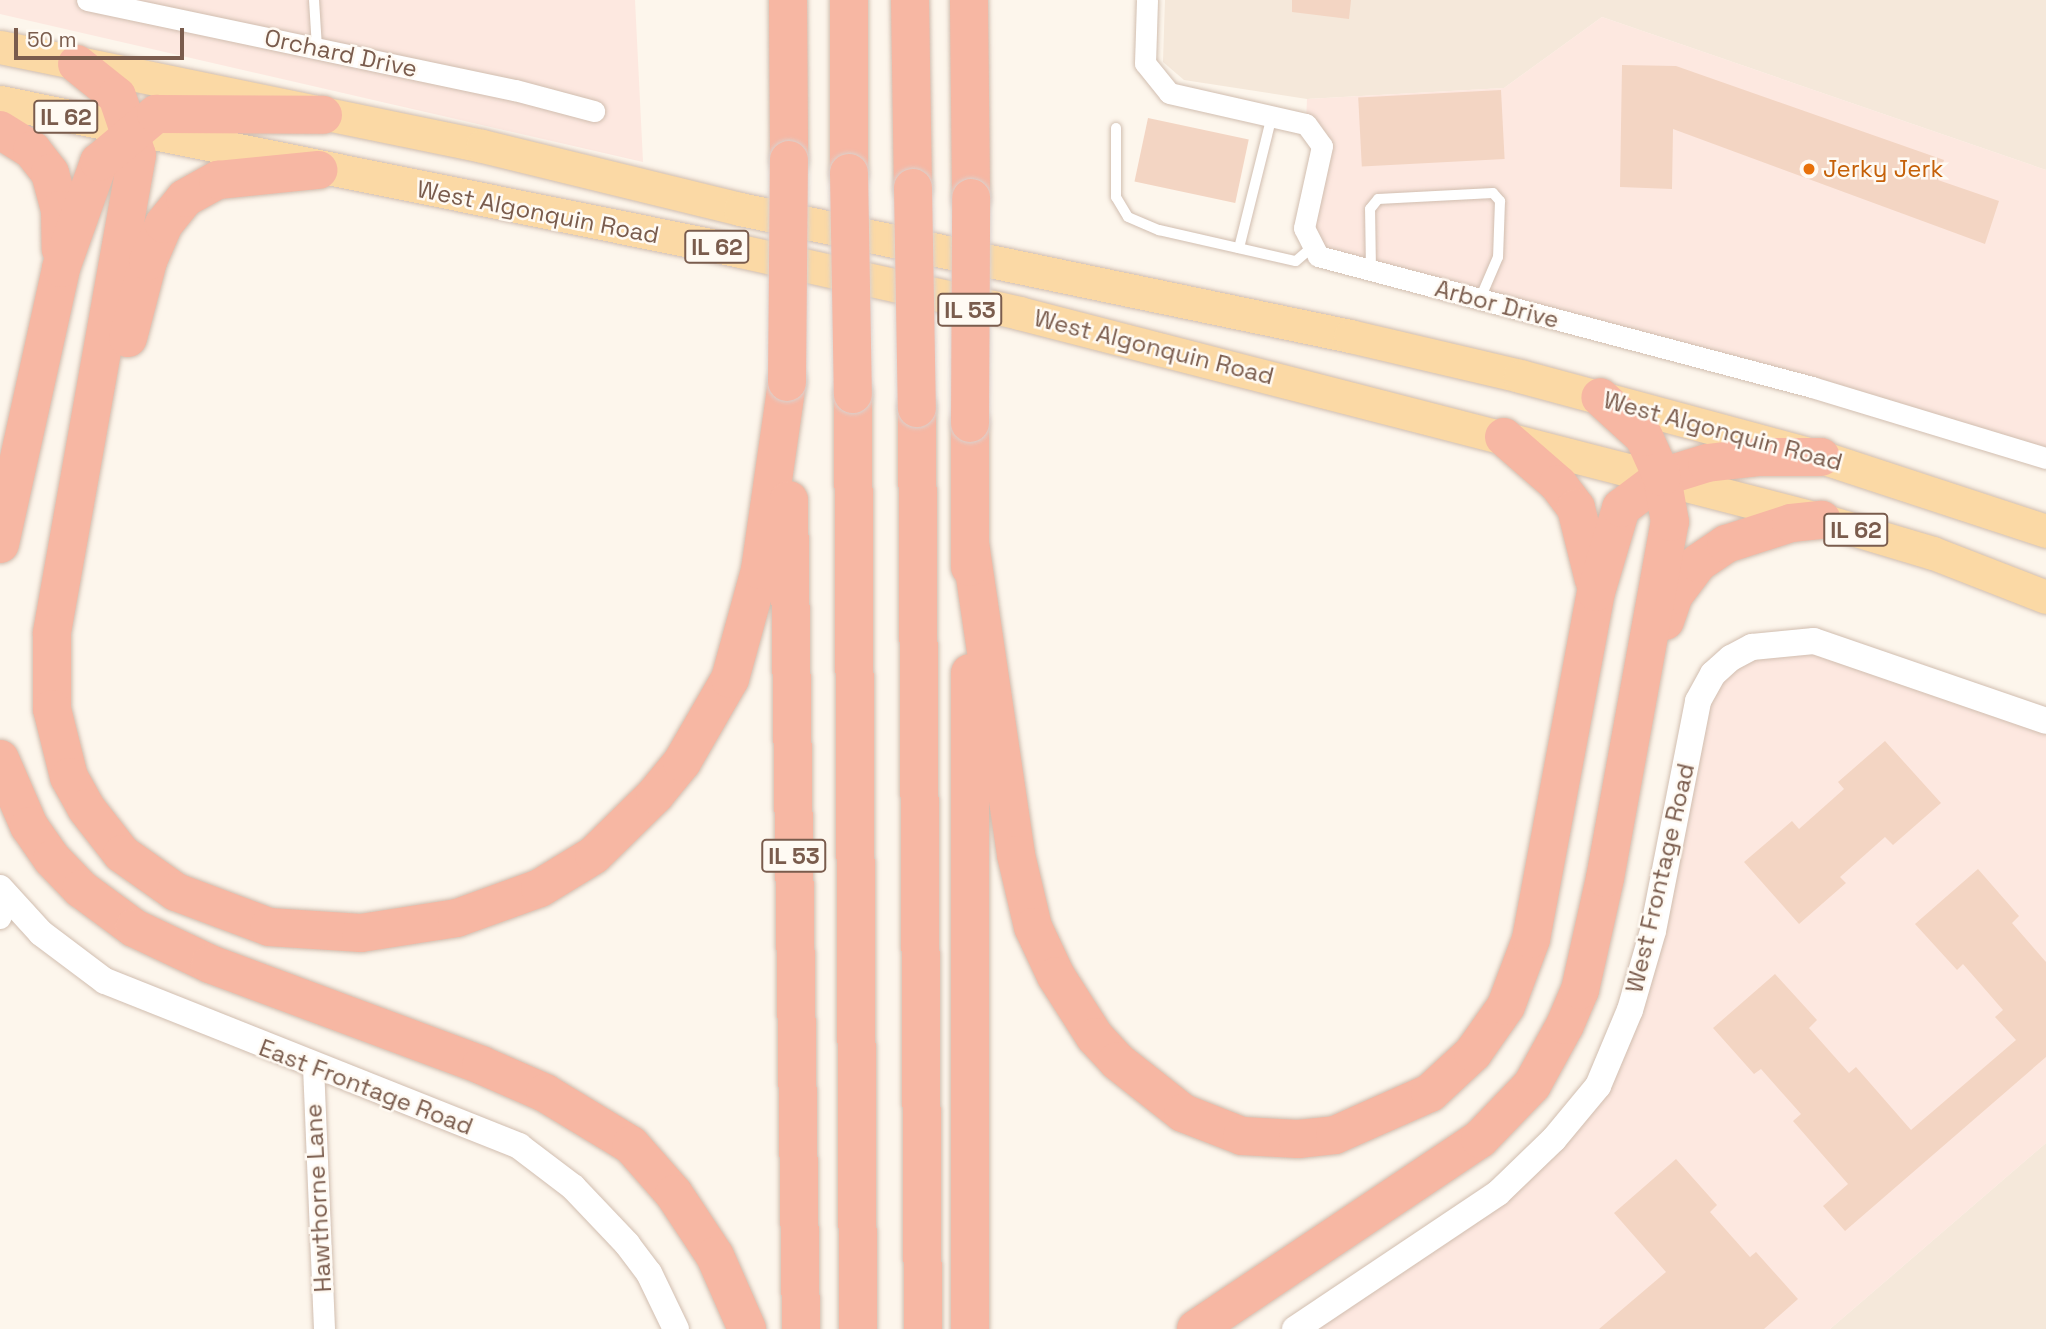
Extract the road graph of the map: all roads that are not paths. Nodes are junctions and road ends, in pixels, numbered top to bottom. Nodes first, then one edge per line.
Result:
1 (87, 0) edge
2 (314, 0) edge
3 (788, 0) edge
4 (849, 0) edge
5 (910, 0) edge
6 (969, 0) edge
7 (1147, 0) edge
8 (158, 7) edge
9 (0, 47) edge
10 (317, 48) junction
11 (77, 64) junction
12 (0, 102) edge
13 (594, 111) dead end
14 (323, 115) junction
15 (1272, 116) junction
16 (1116, 128) dead end
17 (0, 130) edge
18 (131, 131) junction
19 (319, 170) junction
20 (1313, 246) junction
21 (1239, 248) junction
22 (61, 268) junction
23 (1370, 270) junction
24 (1480, 299) junction
25 (787, 382) junction
26 (1600, 397) junction
27 (1504, 437) junction
28 (1821, 457) junction
29 (2046, 458) edge
30 (1662, 477) junction
31 (76, 514) junction
32 (1822, 520) junction
33 (2046, 531) edge
34 (970, 542) junction
35 (0, 544) edge
36 (1596, 592) junction
37 (2046, 597) edge
38 (1640, 692) junction
39 (2046, 721) edge
40 (0, 760) edge
41 (3, 902) edge
42 (313, 1066) junction
43 (324, 1329) edge
44 (676, 1329) edge
45 (747, 1329) edge
46 (801, 1329) edge
47 (858, 1329) edge
48 (923, 1329) edge
49 (970, 1329) edge
50 (1196, 1329) edge
51 (1295, 1329) edge

1 - 8 street, Orchard Drive
2 - 10 lane
3 - 25 highway, IL 53, bridge
4 - 47 highway, IL 53, bridge
5 - 48 highway, IL 53, bridge
6 - 34 highway, IL 53, bridge
7 - 15 street
8 - 10 street, Orchard Drive
9 - 11 main road, West Algonquin Road / IL 62
10 - 13 street, Orchard Drive
11 - 14 main road, West Algonquin Road / IL 62
11 - 18 highway
12 - 18 main road, West Algonquin Road / IL 62
14 - 18 highway
14 - 26 main road, West Algonquin Road / IL 62
15 - 20 street
15 - 21 lane
16 - 21 lane
17 - 22 highway
18 - 19 main road, West Algonquin Road / IL 62
18 - 22 highway
18 - 31 highway
19 - 27 main road, West Algonquin Road / IL 62
19 - 31 highway
20 - 21 lane
20 - 23 street, Arbor Drive
22 - 35 highway
23 - 24 street, Arbor Drive
23 - 24 lane
24 - 29 street, Arbor Drive
25 - 31 highway
25 - 46 highway, IL 53
26 - 28 main road, West Algonquin Road / IL 62
26 - 30 highway
27 - 30 main road, West Algonquin Road / IL 62
27 - 36 highway
28 - 30 highway
28 - 33 main road, West Algonquin Road / IL 62
30 - 32 main road, West Algonquin Road / IL 62
30 - 36 highway
30 - 38 highway
32 - 37 main road, West Algonquin Road / IL 62
32 - 38 highway
34 - 36 highway
34 - 49 highway, IL 53
38 - 50 highway
39 - 51 street, West Frontage Road
40 - 45 highway
41 - 42 street, East Frontage Road
42 - 43 street, Hawthorne Lane
42 - 44 street, East Frontage Road

